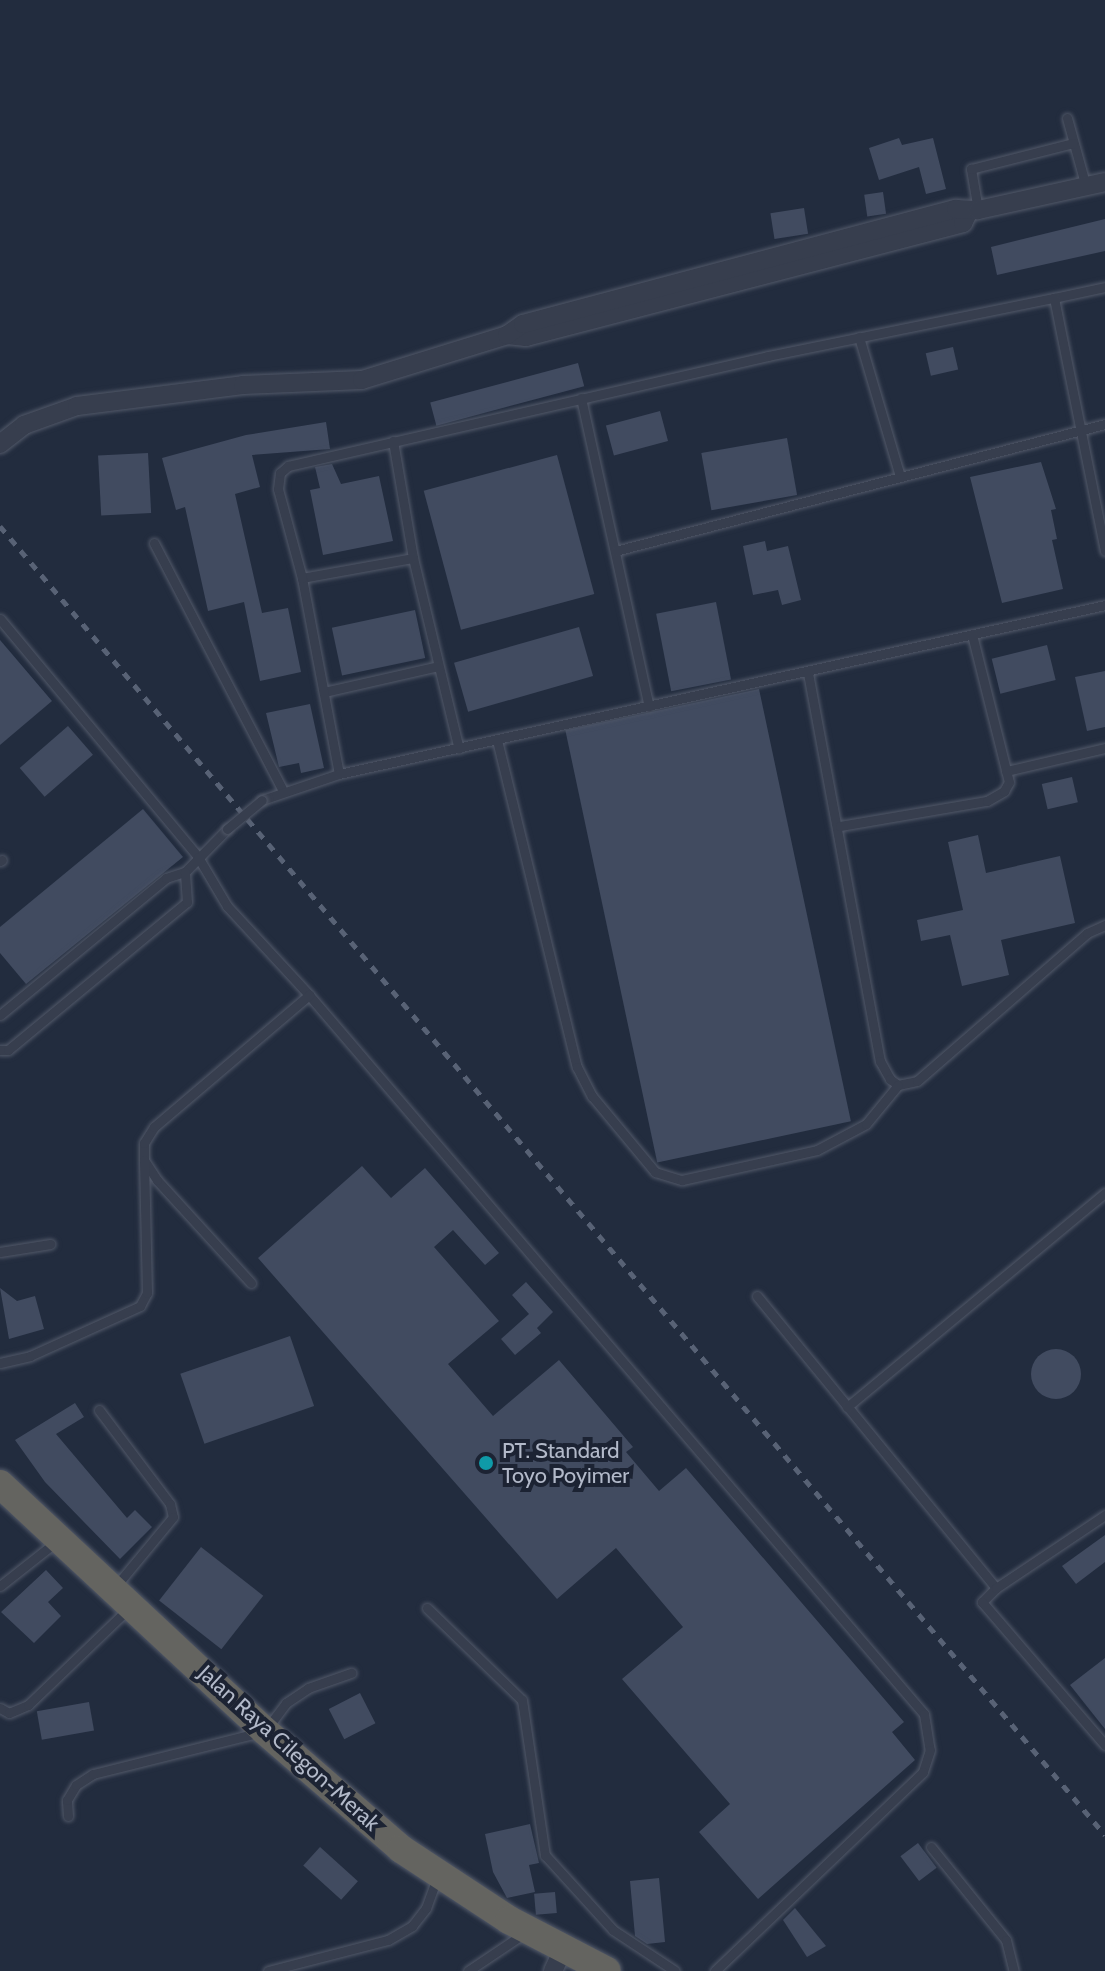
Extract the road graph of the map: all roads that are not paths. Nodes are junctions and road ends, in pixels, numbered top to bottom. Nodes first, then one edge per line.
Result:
1 (1067, 118) dead end
2 (1073, 143) junction
3 (1105, 182) edge
4 (1086, 187) junction
5 (973, 211) junction
6 (1105, 287) edge
7 (1054, 298) junction
8 (859, 337) junction
9 (581, 398) junction
10 (1105, 424) edge
11 (1081, 429) junction
12 (393, 441) junction
13 (0, 444) edge
14 (900, 476) junction
15 (154, 543) dead end
16 (615, 551) junction
17 (1105, 551) edge
18 (413, 558) junction
19 (302, 578) junction
20 (1105, 605) edge
21 (0, 620) edge
22 (972, 635) junction
23 (438, 666) junction
24 (808, 673) junction
25 (324, 692) junction
26 (649, 707) junction
27 (497, 740) junction
28 (1105, 748) edge
29 (459, 749) junction
30 (1006, 771) junction
31 (339, 774) junction
32 (282, 789) junction
33 (840, 826) junction
34 (198, 857) junction
35 (185, 872) junction
36 (1105, 925) edge
37 (309, 995) junction
38 (0, 1015) edge
39 (0, 1041) edge
40 (4, 1050) edge
41 (898, 1085) junction
42 (144, 1160) junction
43 (1105, 1193) edge
44 (50, 1244) dead end
45 (0, 1252) edge
46 (251, 1283) dead end
47 (757, 1296) dead end
48 (0, 1363) edge
49 (847, 1407) junction
50 (99, 1410) dead end
51 (0, 1484) edge
52 (1105, 1515) edge
53 (61, 1538) junction
54 (0, 1586) edge
55 (996, 1588) junction
56 (124, 1596) junction
57 (427, 1608) dead end
58 (351, 1673) dead end
59 (0, 1708) edge
60 (265, 1731) junction
61 (1105, 1745) edge
62 (68, 1816) dead end
63 (931, 1847) dead end
64 (438, 1874) junction
65 (529, 1930) junction
66 (558, 1959) edge
67 (268, 1971) edge
68 (468, 1971) edge
69 (607, 1971) edge
70 (675, 1971) edge
71 (715, 1971) edge
72 (1014, 1971) edge

1 - 2 lane
2 - 4 lane
2 - 5 lane
3 - 4 street
4 - 5 street
5 - 13 street
6 - 7 lane
7 - 8 lane
7 - 11 lane
8 - 9 lane
8 - 14 lane
9 - 12 lane
9 - 16 lane
10 - 11 lane
11 - 14 lane
11 - 17 lane
12 - 18 lane
12 - 19 lane
14 - 16 lane
15 - 32 lane
16 - 26 lane
18 - 19 lane
18 - 23 lane
19 - 25 lane
20 - 22 lane
21 - 34 lane
22 - 24 lane
22 - 30 lane
23 - 25 lane
23 - 29 lane
24 - 26 lane
24 - 33 lane
25 - 31 lane
26 - 27 lane
27 - 29 lane
27 - 41 lane
28 - 30 lane
29 - 31 lane
30 - 33 lane
31 - 32 lane
32 - 34 lane, bridge
33 - 41 lane
34 - 35 lane
34 - 37 lane
35 - 38 lane
35 - 40 lane
36 - 41 lane
37 - 42 lane
37 - 71 lane
39 - 40 lane
42 - 46 lane
42 - 48 lane
43 - 49 lane
44 - 45 lane
47 - 49 lane
49 - 55 lane
50 - 56 lane
51 - 53 highway, Jalan Raya Cilegon-Merak
52 - 55 lane
53 - 54 lane
53 - 56 highway, Jalan Raya Cilegon-Merak
55 - 61 lane
56 - 59 lane
56 - 60 highway, Jalan Raya Cilegon-Merak
57 - 70 lane
58 - 60 lane
60 - 62 lane
60 - 64 highway, Jalan Raya Cilegon-Merak
63 - 72 lane
64 - 65 highway, Jalan Raya Cilegon-Merak
64 - 67 lane
65 - 66 highway, Jalan Raya Cilegon-Merak
65 - 68 lane
66 - 69 highway, Jalan Raya Cilegon-Merak

